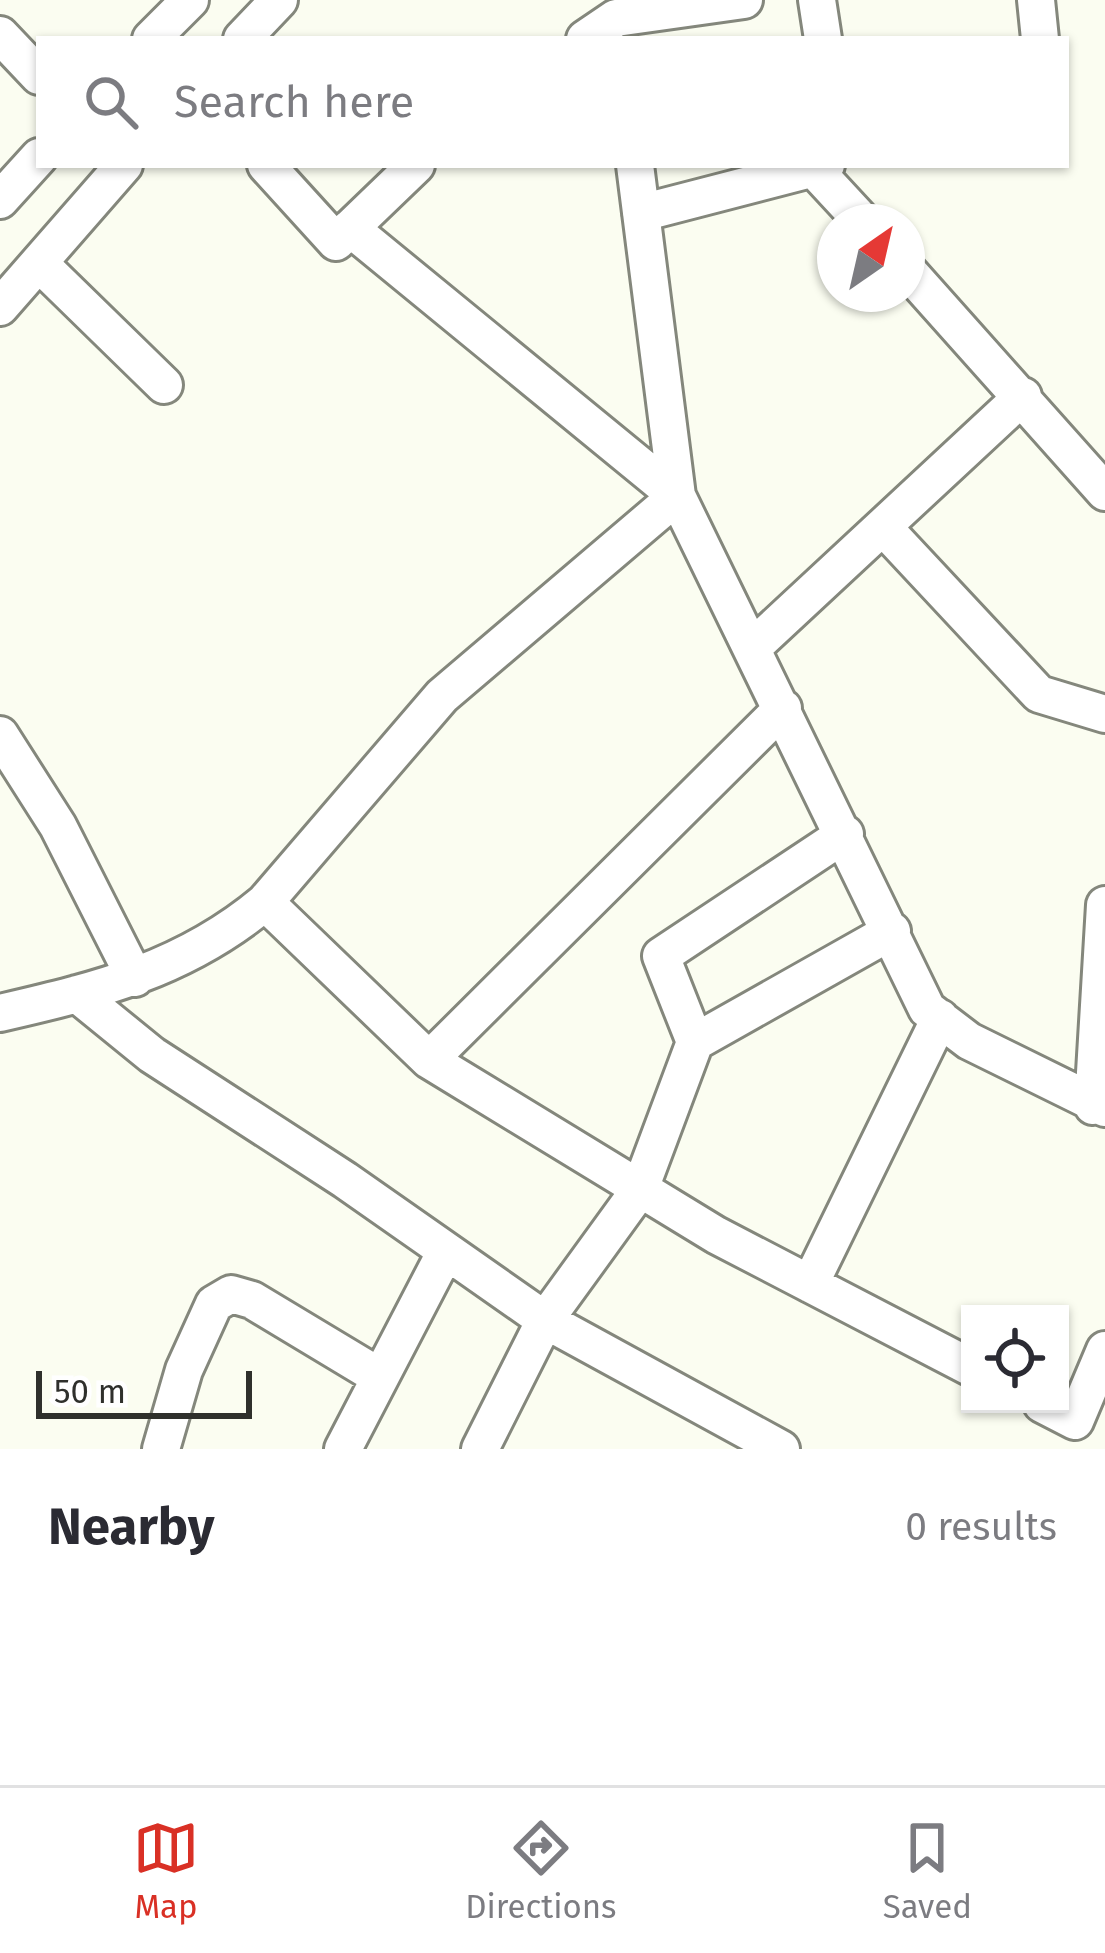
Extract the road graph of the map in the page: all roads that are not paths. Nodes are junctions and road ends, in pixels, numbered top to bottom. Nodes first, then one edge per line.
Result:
1 (190, 0) edge
2 (279, 0) edge
3 (744, 0) edge
4 (817, 0) edge
5 (1036, 0) edge
6 (615, 19) edge
7 (0, 35) edge
8 (154, 36) edge
9 (245, 36) edge
10 (590, 36) edge
11 (823, 36) edge
12 (1040, 36) edge
13 (36, 73) edge
14 (36, 160) edge
15 (121, 168) edge
16 (269, 168) edge
17 (413, 168) edge
18 (635, 168) edge
19 (815, 168) edge
20 (820, 168) edge
21 (0, 200) edge
22 (848, 204) edge
23 (641, 213) junction
24 (350, 228) junction
25 (38, 263) junction
26 (925, 289) edge
27 (0, 307) edge
28 (164, 385) dead end
29 (1024, 396) junction
30 (1105, 492) edge
31 (677, 496) junction
32 (884, 527) junction
33 (753, 647) junction
34 (783, 708) junction
35 (1105, 714) edge
36 (0, 735) edge
37 (845, 834) junction
38 (265, 902) junction
39 (1105, 905) edge
40 (892, 931) junction
41 (135, 978) junction
42 (77, 994) junction
43 (0, 1013) edge
44 (940, 1018) junction
45 (695, 1042) junction
46 (429, 1060) junction
47 (1099, 1107) edge
48 (640, 1190) junction
49 (446, 1251) junction
50 (810, 1284) junction
51 (545, 1320) junction
52 (1104, 1356) edge
53 (961, 1362) edge
54 (380, 1377) junction
55 (1066, 1435) edge
56 (160, 1449) edge
57 (343, 1449) edge
58 (480, 1449) edge
59 (781, 1449) edge

1 - 8 street
2 - 9 street
3 - 6 street
4 - 11 street
5 - 12 street
6 - 10 street
7 - 13 street
14 - 21 street
15 - 25 street
16 - 24 street
17 - 24 street
18 - 23 street
19 - 23 street
20 - 22 street
23 - 31 street
24 - 31 street
25 - 27 street
25 - 28 street
26 - 29 street
29 - 30 street
29 - 32 street
31 - 33 street
31 - 38 street
32 - 33 street
32 - 35 street
33 - 34 street
34 - 37 street
34 - 46 street
36 - 41 street
37 - 40 street
37 - 45 street
38 - 41 street
38 - 46 street
39 - 47 street
40 - 44 street
40 - 45 street
41 - 42 street
42 - 43 street
42 - 49 street
44 - 47 street
44 - 50 street
45 - 48 street
46 - 48 street
48 - 50 street
48 - 51 street
49 - 51 street
49 - 54 street
50 - 53 street
51 - 58 street
51 - 59 street
52 - 55 street
54 - 56 street
54 - 57 street

